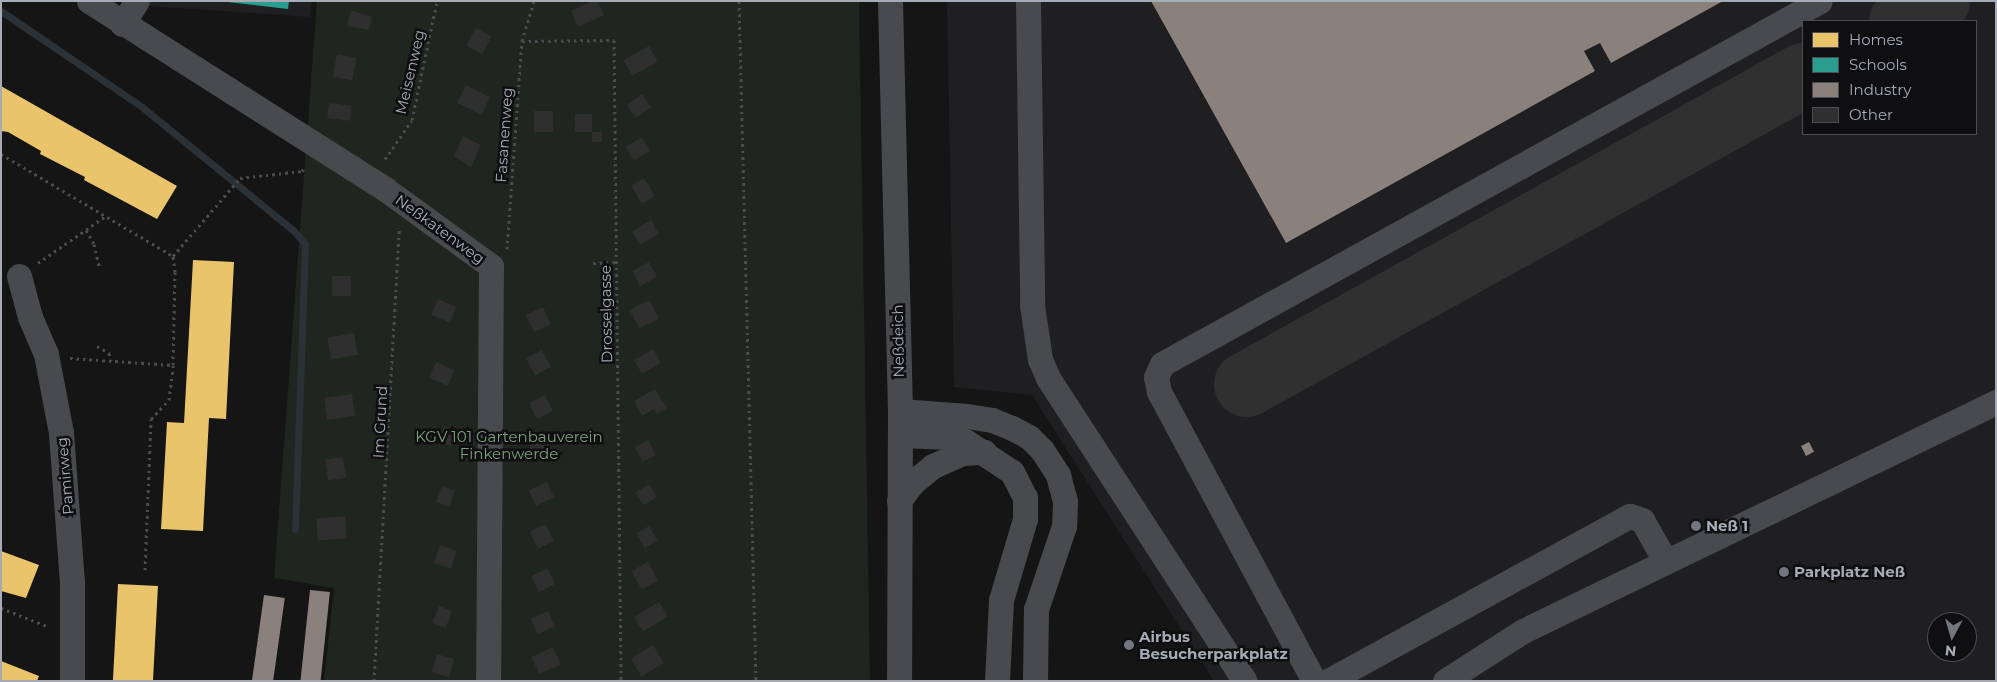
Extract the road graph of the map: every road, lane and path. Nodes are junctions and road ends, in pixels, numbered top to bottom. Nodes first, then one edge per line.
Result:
1 (89, 1) edge
2 (137, 1) edge
3 (437, 1) edge
4 (534, 1) edge
5 (738, 1) edge
6 (890, 1) edge
7 (1028, 1) edge
8 (1820, 1) edge
9 (122, 24) junction
10 (522, 41) junction
11 (319, 149) junction
12 (1, 154) edge
13 (382, 178) junction
14 (108, 215) junction
15 (399, 224) dead end
16 (86, 230) junction
17 (173, 256) junction
18 (617, 262) junction
19 (593, 263) dead end
20 (491, 266) junction
21 (100, 269) dead end
22 (19, 276) joint
23 (97, 346) dead end
24 (46, 354) junction
25 (111, 361) junction
26 (173, 365) junction
27 (1996, 402) edge
28 (900, 423) junction
29 (984, 452) junction
30 (899, 501) junction
31 (1666, 562) junction
32 (145, 570) dead end
33 (1, 608) edge
34 (73, 631) junction
35 (72, 681) edge
36 (374, 681) edge
37 (488, 681) edge
38 (622, 681) edge
39 (756, 681) edge
40 (899, 681) edge
41 (997, 681) edge
42 (1035, 681) edge
43 (1245, 681) edge
44 (1314, 681) edge
45 (1328, 681) edge
46 (1445, 681) edge

1 - 9 street, Neßkatenweg
2 - 9 street
3 - 13 path, Meisenweg
4 - 10 path, Fasanenweg
5 - 39 path
6 - 28 street, Neßdeich
7 - 43 street
8 - 44 street
9 - 11 street, Neßkatenweg
10 - 18 path, Drosselgasse
10 - 20 path, Fasanenweg
11 - 13 street, Neßkatenweg
11 - 17 path
12 - 14 path
13 - 20 street, Neßkatenweg
14 - 16 path
14 - 17 path
15 - 36 path, Im Grund
16 - 21 path
16 - 22 path
17 - 26 path
18 - 19 path
18 - 38 path, Drosselgasse
20 - 37 street, Neßkatenweg
22 - 24 street, Pamirweg
23 - 25 path
24 - 25 path
24 - 34 street, Pamirweg
25 - 26 path
26 - 32 path
27 - 31 street
28 - 29 street
28 - 30 street, Neßdeich
28 - 42 street
29 - 30 street
29 - 41 street
30 - 40 street, Neßdeich
31 - 45 street
31 - 46 street
33 - 34 path
34 - 35 street, Pamirweg

